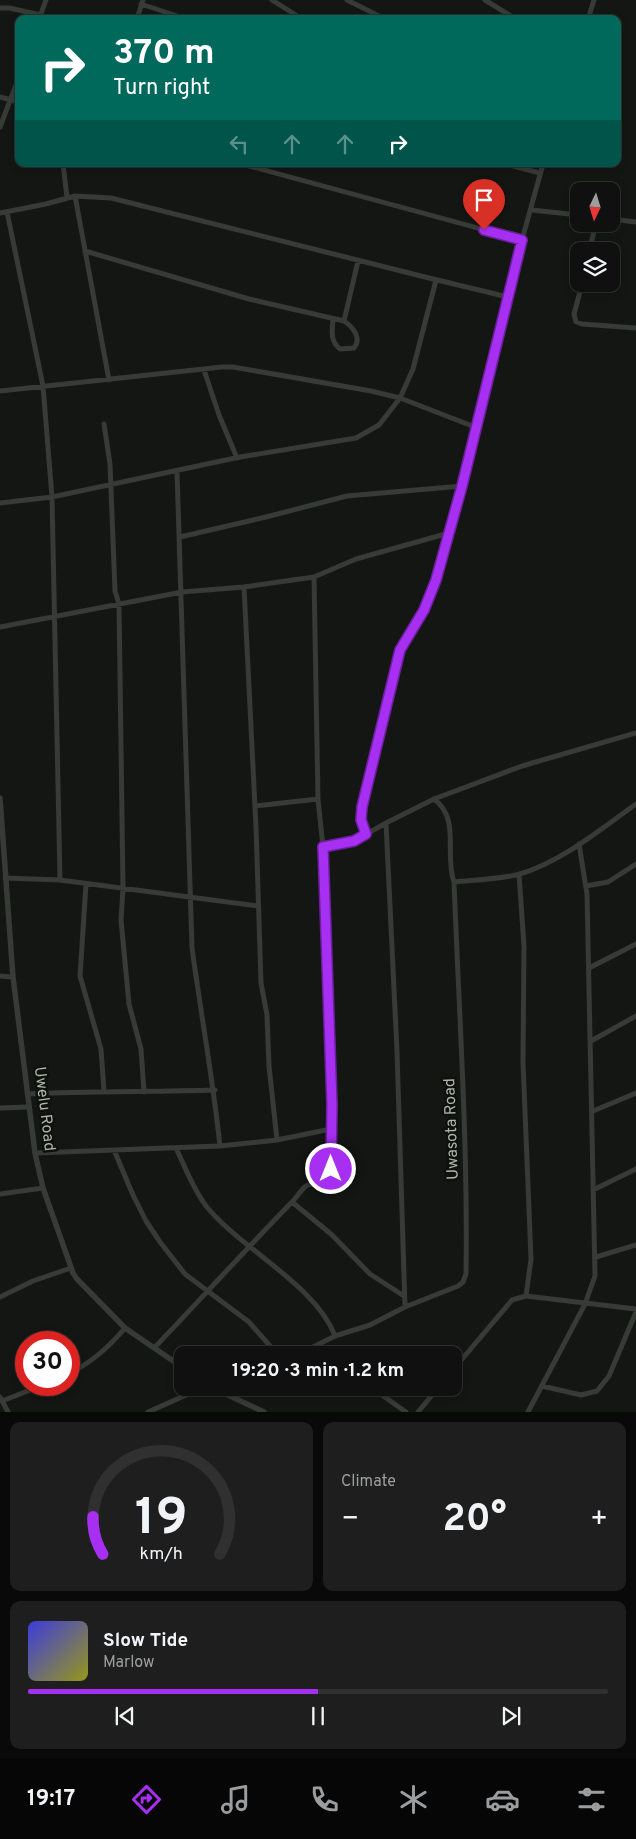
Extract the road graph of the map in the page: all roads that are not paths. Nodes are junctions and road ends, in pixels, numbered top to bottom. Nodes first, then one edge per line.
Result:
1 (46, 0) edge
2 (272, 0) edge
3 (347, 0) edge
4 (485, 0) edge
5 (594, 0) edge
6 (142, 2) edge
7 (0, 8) edge
8 (33, 15) edge
9 (41, 15) edge
10 (138, 15) edge
11 (176, 15) edge
12 (296, 15) edge
13 (377, 15) edge
14 (509, 15) edge
15 (589, 15) edge
16 (15, 88) edge
17 (0, 97) edge
18 (11, 99) junction
19 (15, 100) edge
20 (0, 126) edge
21 (63, 167) edge
22 (253, 167) edge
23 (517, 167) edge
24 (542, 167) edge
25 (540, 173) junction
26 (74, 196) junction
27 (67, 197) junction
28 (530, 210) junction
29 (7, 212) junction
30 (0, 213) edge
31 (570, 214) edge
32 (620, 220) edge
33 (636, 222) edge
34 (522, 240) junction
35 (85, 251) junction
36 (358, 261) junction
37 (436, 280) junction
38 (580, 292) edge
39 (508, 297) junction
40 (333, 319) junction
41 (344, 321) junction
42 (636, 328) edge
43 (204, 370) junction
44 (109, 380) junction
45 (43, 386) junction
46 (0, 391) edge
47 (400, 398) junction
48 (104, 424) dead end
49 (475, 427) junction
50 (237, 458) junction
51 (177, 471) junction
52 (111, 485) junction
53 (462, 486) junction
54 (52, 497) junction
55 (0, 503) edge
56 (449, 533) junction
57 (180, 537) junction
58 (314, 577) junction
59 (244, 587) junction
60 (182, 592) junction
61 (119, 604) junction
62 (54, 616) junction
63 (0, 627) edge
64 (636, 733) edge
65 (0, 798) edge
66 (318, 799) junction
67 (434, 799) junction
68 (636, 804) edge
69 (255, 806) junction
70 (386, 823) junction
71 (366, 834) junction
72 (579, 844) junction
73 (323, 847) junction
74 (636, 864) edge
75 (519, 874) junction
76 (5, 878) junction
77 (60, 880) junction
78 (454, 882) junction
79 (86, 884) junction
80 (586, 886) junction
81 (123, 888) junction
82 (191, 897) junction
83 (258, 906) junction
84 (636, 944) edge
85 (589, 968) junction
86 (0, 976) edge
87 (13, 977) junction
88 (636, 1016) edge
89 (591, 1041) junction
90 (214, 1090) junction
91 (104, 1091) junction
92 (144, 1092) junction
93 (636, 1093) edge
94 (28, 1094) junction
95 (28, 1107) junction
96 (0, 1108) edge
97 (593, 1111) junction
98 (331, 1129) junction
99 (277, 1140) junction
100 (220, 1146) junction
101 (176, 1148) junction
102 (114, 1150) junction
103 (35, 1153) junction
104 (636, 1170) edge
105 (43, 1188) junction
106 (593, 1190) junction
107 (0, 1194) edge
108 (292, 1202) junction
109 (636, 1245) edge
110 (248, 1247) junction
111 (596, 1257) junction
112 (71, 1268) junction
113 (209, 1291) junction
114 (404, 1296) junction
115 (526, 1296) junction
116 (0, 1297) edge
117 (585, 1304) junction
118 (405, 1307) junction
119 (636, 1310) edge
120 (125, 1328) junction
121 (335, 1336) junction
122 (270, 1346) edge
123 (315, 1346) edge
124 (155, 1347) junction
125 (462, 1359) edge
126 (174, 1361) edge
127 (80, 1369) edge
128 (542, 1386) junction
129 (15, 1394) edge
130 (184, 1396) edge
131 (231, 1396) edge
132 (383, 1396) edge
133 (431, 1396) edge
134 (1, 1399) edge
135 (8, 1412) edge
136 (148, 1412) edge
137 (264, 1412) edge
138 (406, 1412) edge
139 (418, 1412) edge
140 (528, 1412) edge

1 - 9 street
2 - 12 street
3 - 13 street
4 - 14 street
5 - 15 street
6 - 10 street
6 - 11 street
7 - 8 street
16 - 18 street
17 - 18 street
18 - 19 street
18 - 20 street
21 - 27 street
22 - 34 street
23 - 25 street
24 - 25 street
25 - 28 street
26 - 27 street
26 - 35 street
26 - 36 street
27 - 29 street
28 - 31 street
28 - 34 street
29 - 30 street
29 - 45 street
32 - 33 street
34 - 39 street
35 - 40 street
35 - 44 street
36 - 37 street
36 - 41 street
37 - 39 street
37 - 47 street
38 - 42 street
39 - 49 street
40 - 41 street
40 - 41 street
43 - 44 street
43 - 47 street
43 - 50 street
44 - 45 street
45 - 46 street
45 - 54 street
47 - 49 street
47 - 50 street
48 - 52 street
49 - 53 street
50 - 51 street
51 - 52 street
51 - 57 street
52 - 54 street
52 - 61 street
53 - 56 street
53 - 57 street
54 - 55 street
54 - 62 street
56 - 58 street
56 - 71 street
57 - 60 street
58 - 59 street
58 - 66 street
59 - 60 street
59 - 69 street
60 - 61 street
60 - 82 street
61 - 62 street
61 - 81 street
62 - 63 street
62 - 77 street
64 - 67 street
65 - 76 street, Uwelu Road
66 - 69 street
66 - 73 street
67 - 70 street
67 - 78 street, Uwasota Road
68 - 72 street
69 - 83 street
70 - 71 street
70 - 114 street
71 - 73 street
72 - 75 street
72 - 80 street
73 - 98 street
74 - 80 street
75 - 78 street
75 - 115 street
76 - 77 street
76 - 87 street, Uwelu Road
77 - 79 street
78 - 118 street, Uwasota Road
79 - 81 street
79 - 91 street
80 - 85 street
81 - 82 street
81 - 92 street
82 - 83 street
82 - 90 street
83 - 99 street
84 - 85 street
85 - 89 street
86 - 87 street
87 - 94 street, Uwelu Road
88 - 89 street
89 - 97 street
90 - 92 street
90 - 100 street
91 - 92 street
91 - 94 street
93 - 97 street
94 - 95 street, Uwelu Road
95 - 96 street
95 - 103 street, Uwelu Road
97 - 106 street
98 - 99 street
98 - 108 street
99 - 100 street
100 - 101 street
101 - 102 street
101 - 110 street
102 - 103 street
102 - 113 street
103 - 105 street, Uwelu Road
104 - 106 street
105 - 107 street
105 - 112 street, Uwelu Road
106 - 111 street
108 - 110 street
108 - 114 street
109 - 111 street
110 - 113 street
110 - 121 street
111 - 117 street
112 - 116 street
112 - 120 street, Uwelu Road
113 - 122 street
113 - 124 street
114 - 118 street
115 - 117 street
115 - 125 street
117 - 119 street
117 - 128 street
118 - 121 street, Uwasota Road
119 - 128 street
120 - 124 street, Uwelu Road
120 - 127 street
121 - 123 street, Uwasota Road
124 - 126 street, Uwelu Road
128 - 140 street
129 - 134 street
130 - 136 street
131 - 137 street
132 - 138 street
133 - 139 street
134 - 135 street

